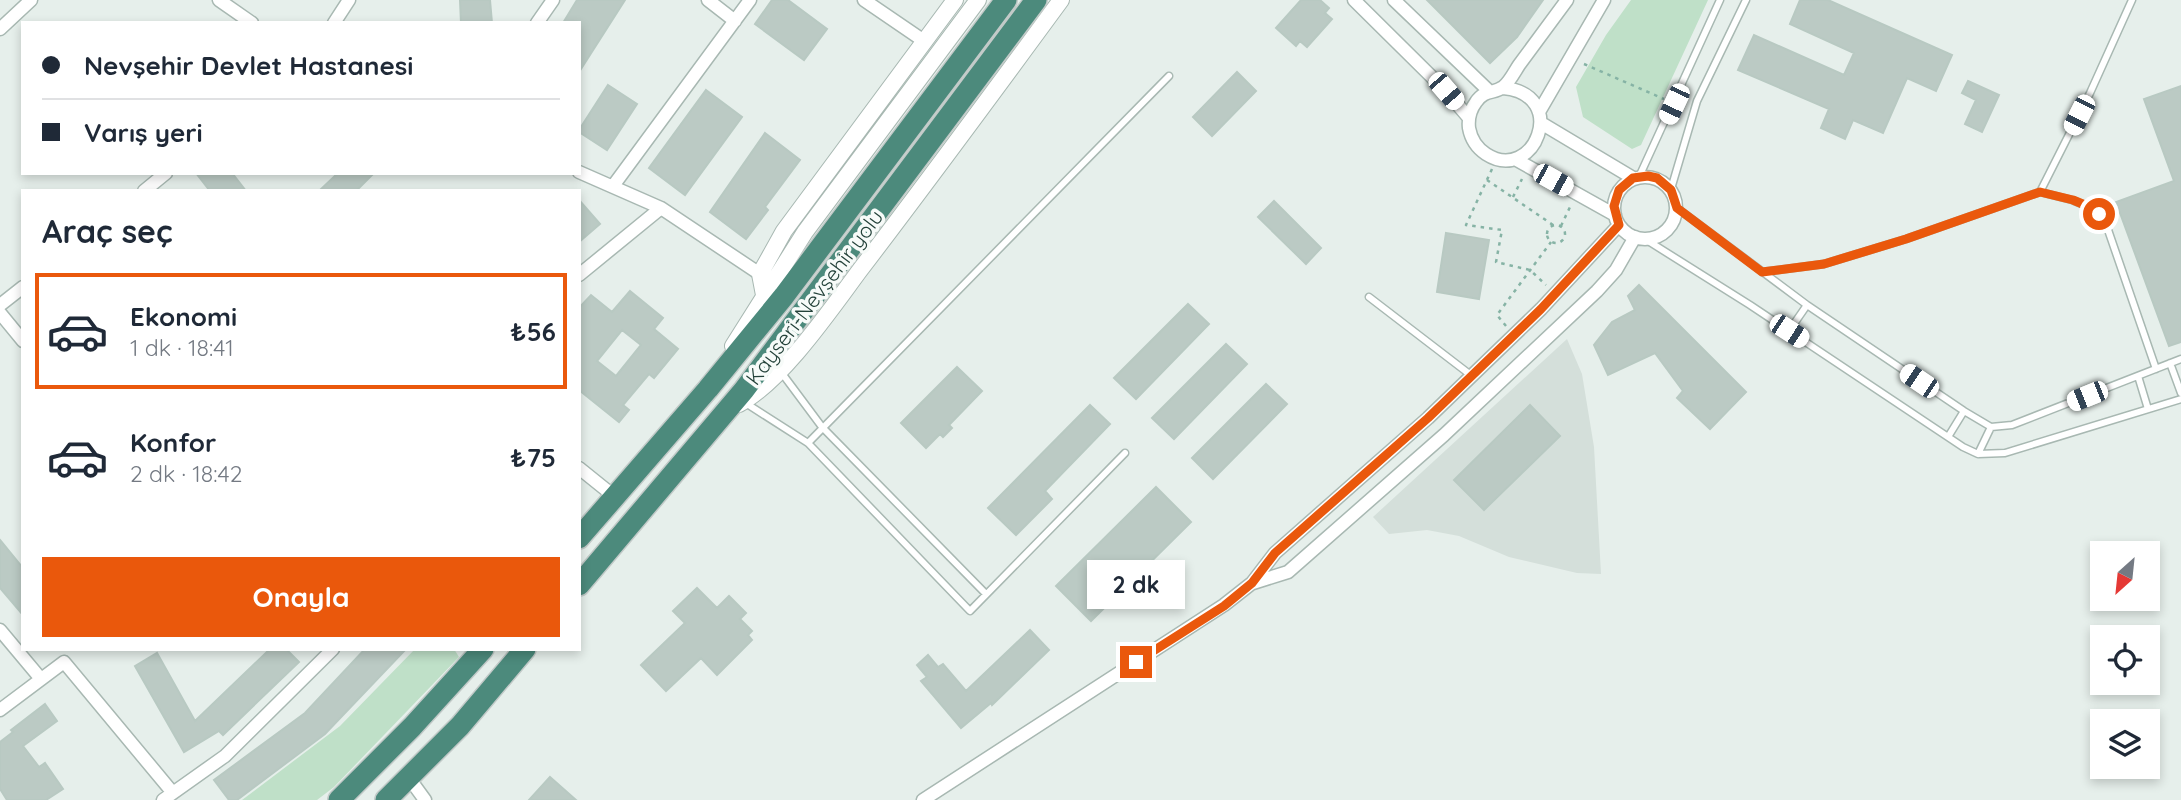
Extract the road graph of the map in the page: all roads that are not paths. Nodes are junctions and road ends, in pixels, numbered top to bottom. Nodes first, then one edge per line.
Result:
1 (31, 0) edge
2 (219, 0) edge
3 (349, 0) edge
4 (554, 0) edge
5 (708, 0) edge
6 (750, 0) edge
7 (863, 0) edge
8 (955, 0) edge
9 (978, 0) edge
10 (1006, 0) edge
11 (1036, 0) edge
12 (1061, 0) edge
13 (1354, 0) edge
14 (1394, 0) edge
15 (1567, 0) edge
16 (1604, 0) edge
17 (1720, 0) edge
18 (1746, 0) edge
19 (2132, 0) edge
20 (249, 21) edge
21 (335, 21) edge
22 (538, 21) edge
23 (735, 21) junction
24 (0, 29) edge
25 (924, 41) junction
26 (1169, 76) dead end
27 (1503, 88) junction
28 (1489, 91) junction
29 (1540, 117) junction
30 (1469, 118) junction
31 (1515, 159) junction
32 (581, 173) edge
33 (1636, 177) junction
34 (613, 186) junction
35 (1671, 190) junction
36 (2040, 192) junction
37 (661, 208) junction
38 (1677, 208) junction
39 (1617, 220) junction
40 (1640, 238) junction
41 (1762, 272) junction
42 (581, 273) edge
43 (760, 274) junction
44 (21, 289) edge
45 (764, 295) junction
46 (1369, 298) dead end
47 (0, 305) edge
48 (1807, 305) junction
49 (0, 313) edge
50 (1789, 331) junction
51 (21, 339) edge
52 (2181, 359) edge
53 (2170, 363) junction
54 (2156, 369) junction
55 (779, 370) junction
56 (1472, 376) junction
57 (2138, 376) junction
58 (708, 389) junction
59 (2181, 393) edge
60 (2181, 399) edge
61 (735, 405) junction
62 (2148, 408) junction
63 (1964, 411) junction
64 (1992, 426) junction
65 (822, 427) junction
66 (1948, 437) junction
67 (808, 443) junction
68 (1125, 453) dead end
69 (1978, 454) junction
70 (581, 470) edge
71 (615, 497) junction
72 (581, 536) edge
73 (581, 582) edge
74 (1252, 583) junction
75 (986, 594) junction
76 (0, 630) edge
77 (331, 651) edge
78 (481, 651) edge
79 (524, 651) edge
80 (41, 679) junction
81 (0, 710) edge
82 (409, 778) junction
83 (168, 797) edge
84 (340, 800) edge
85 (386, 800) edge
86 (425, 800) edge
87 (923, 800) edge

1 - 24 street
2 - 20 street
3 - 21 street
4 - 22 street
5 - 23 street
6 - 23 street
7 - 25 street
8 - 25 street
9 - 45 street
10 - 58 highway, Kayseri-Nevşehir yolu
11 - 61 highway, Kayseri-Nevşehir yolu
12 - 55 street
13 - 30 street
14 - 28 street
15 - 27 street
16 - 29 street
17 - 33 lane
18 - 35 lane
19 - 36 lane
23 - 34 street
25 - 43 street
26 - 65 lane
27 - 28 street
27 - 29 street
28 - 30 street
29 - 31 street
29 - 33 street
30 - 31 street
31 - 39 street
32 - 34 street
33 - 35 street
33 - 39 street
34 - 37 street
35 - 38 street
36 - 41 lane
36 - 54 lane
37 - 42 street
37 - 43 street
38 - 40 street
38 - 41 lane
39 - 40 street
39 - 56 street
40 - 50 lane
40 - 74 street
41 - 48 lane
43 - 45 street
44 - 47 street
45 - 58 street
46 - 56 lane
48 - 50 lane
48 - 63 lane
49 - 51 street
50 - 66 lane
52 - 53 lane
53 - 54 lane
53 - 59 lane
54 - 57 lane
55 - 61 street
55 - 65 lane
56 - 74 street
57 - 62 lane
57 - 64 lane
58 - 71 highway, Kayseri-Nevşehir yolu
60 - 62 lane
61 - 67 lane
61 - 73 highway, Kayseri-Nevşehir yolu
62 - 69 lane
63 - 64 lane
63 - 66 lane
64 - 69 lane
65 - 67 lane
65 - 75 lane
66 - 69 lane
67 - 75 lane
68 - 75 lane
70 - 71 street
71 - 72 highway, Kayseri-Nevşehir yolu
74 - 87 street
76 - 80 street
77 - 83 street
78 - 84 highway
79 - 82 highway
80 - 81 street
80 - 83 street
82 - 85 highway
82 - 86 street

